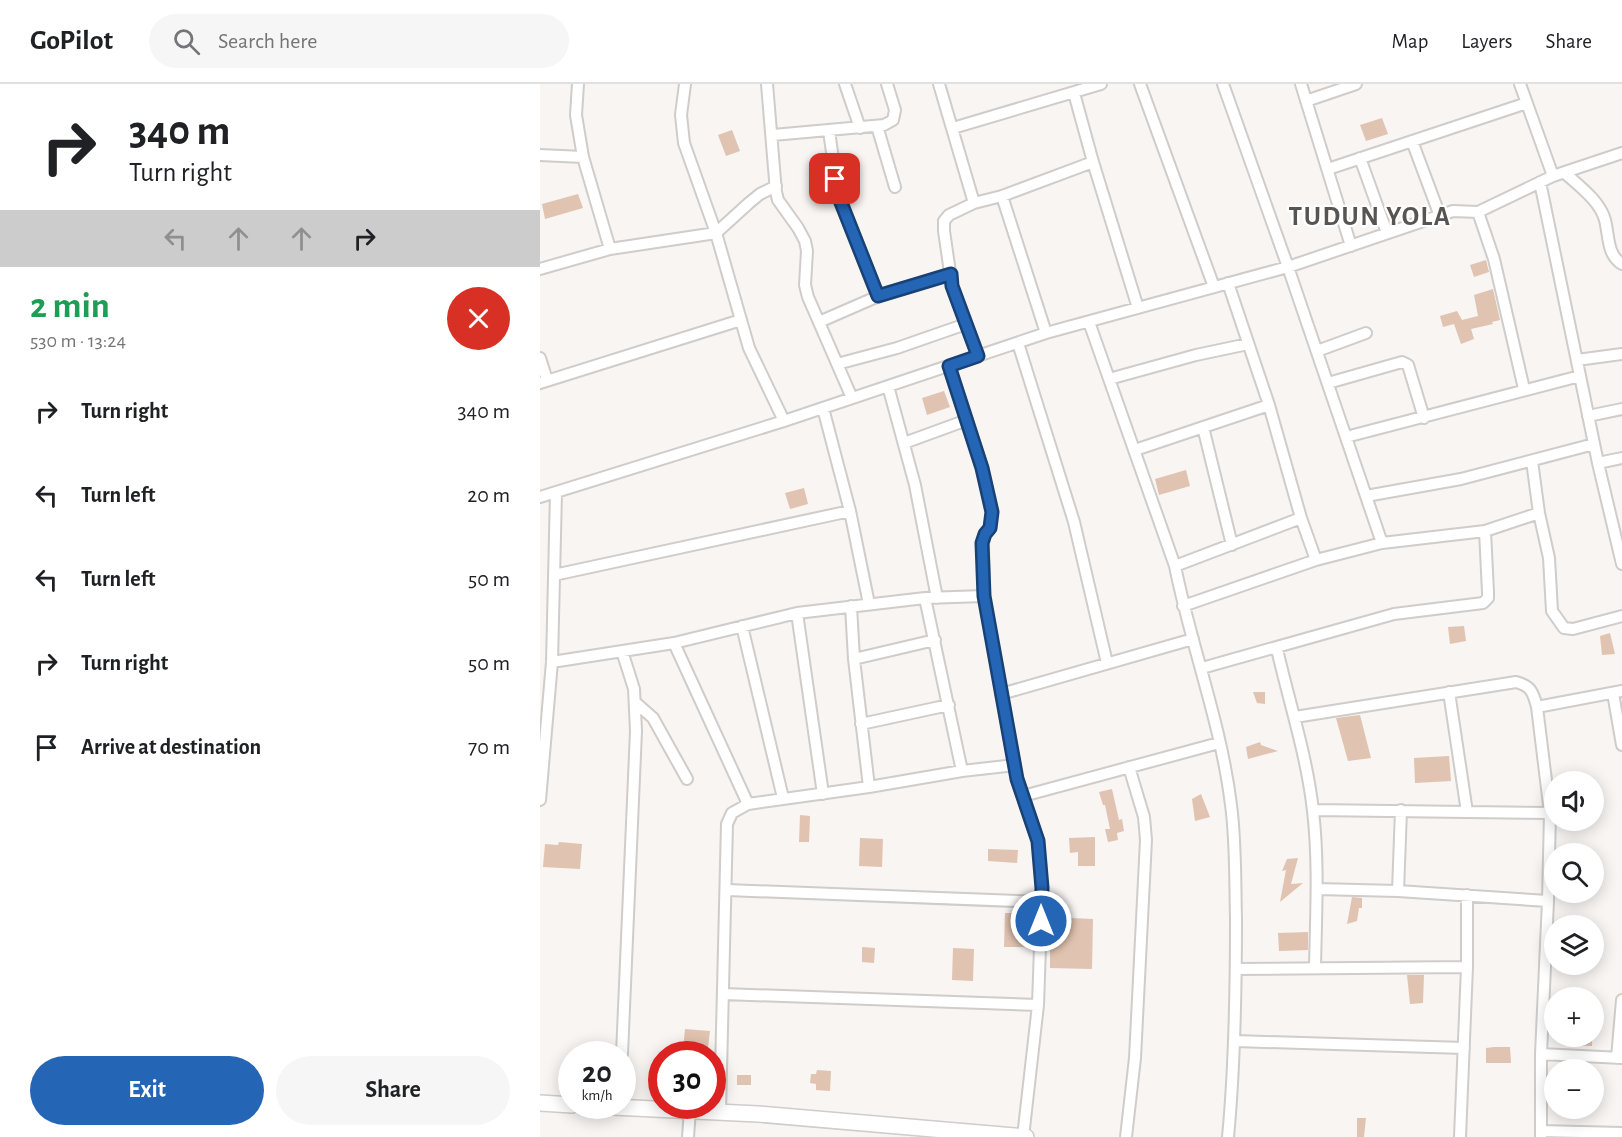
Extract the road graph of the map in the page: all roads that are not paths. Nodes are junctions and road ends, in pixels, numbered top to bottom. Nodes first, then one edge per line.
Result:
1 (578, 84) edge
2 (685, 84) edge
3 (768, 84) edge
4 (845, 84) edge
5 (887, 84) edge
6 (939, 84) edge
7 (1101, 84) edge
8 (1140, 84) edge
9 (1223, 84) edge
10 (1301, 84) edge
11 (1356, 84) edge
12 (1520, 84) edge
13 (1074, 93) junction
14 (1306, 101) junction
15 (1527, 103) junction
16 (877, 126) junction
17 (860, 128) junction
18 (953, 128) junction
19 (829, 131) junction
20 (772, 135) junction
21 (1413, 141) junction
22 (1622, 153) edge
23 (540, 155) edge
24 (583, 157) junction
25 (1360, 158) junction
26 (1093, 162) junction
27 (1328, 168) junction
28 (1565, 173) junction
29 (1553, 176) junction
30 (1540, 182) junction
31 (776, 186) junction
32 (895, 187) dead end
33 (1002, 196) junction
34 (974, 203) junction
35 (1478, 212) junction
36 (1440, 216) junction
37 (716, 233) junction
38 (1387, 233) junction
39 (1351, 246) junction
40 (610, 249) junction
41 (1622, 264) edge
42 (1288, 267) junction
43 (540, 269) edge
44 (951, 274) junction
45 (1228, 283) junction
46 (1214, 287) junction
47 (878, 296) junction
48 (1138, 308) junction
49 (741, 320) junction
50 (1089, 321) junction
51 (819, 322) junction
52 (966, 324) junction
53 (1046, 333) junction
54 (1366, 333) dead end
55 (1018, 343) junction
56 (1248, 344) junction
57 (1317, 351) junction
58 (1622, 354) edge
59 (978, 356) junction
60 (540, 358) edge
61 (1577, 360) junction
62 (837, 364) junction
63 (949, 366) junction
64 (1580, 376) junction
65 (1109, 379) junction
66 (544, 381) edge
67 (1328, 383) junction
68 (888, 386) junction
69 (1524, 389) junction
70 (852, 398) junction
71 (1269, 405) junction
72 (823, 408) junction
73 (1622, 409) edge
74 (1588, 416) junction
75 (1424, 418) junction
76 (966, 420) junction
77 (784, 421) junction
78 (1203, 427) junction
79 (1346, 437) junction
80 (904, 443) junction
81 (1594, 444) junction
82 (1134, 450) junction
83 (1622, 458) edge
84 (1532, 461) junction
85 (1598, 463) junction
86 (556, 493) junction
87 (1366, 496) junction
88 (540, 497) edge
89 (850, 511) junction
90 (1539, 513) junction
91 (1301, 518) junction
92 (1485, 531) junction
93 (1382, 543) junction
94 (1232, 545) junction
95 (1316, 560) junction
96 (1622, 564) edge
97 (1175, 566) junction
98 (554, 575) junction
99 (984, 596) junction
100 (925, 598) junction
101 (937, 598) junction
102 (869, 604) junction
103 (851, 606) junction
104 (1183, 606) junction
105 (797, 613) junction
106 (1622, 616) edge
107 (742, 626) junction
108 (1193, 639) junction
109 (935, 640) junction
110 (674, 643) junction
111 (1277, 649) junction
112 (622, 651) junction
113 (854, 659) junction
114 (552, 662) junction
115 (1107, 663) junction
116 (1202, 668) junction
117 (1449, 692) junction
118 (1618, 692) edge
119 (1000, 694) junction
120 (636, 703) junction
121 (949, 705) junction
122 (1537, 707) junction
123 (1295, 717) junction
124 (861, 724) junction
125 (1219, 743) junction
126 (1622, 745) edge
127 (1015, 765) junction
128 (1129, 767) junction
129 (962, 771) junction
130 (1545, 771) edge
131 (687, 779) dead end
132 (869, 787) junction
133 (822, 794) junction
134 (1023, 796) junction
135 (783, 798) junction
136 (540, 800) edge
137 (748, 804) junction
138 (1313, 810) junction
139 (1401, 810) junction
140 (1467, 812) junction
141 (1544, 813) edge
142 (1317, 889) junction
143 (727, 890) junction
144 (1398, 891) junction
145 (1467, 895) junction
146 (1544, 901) edge
147 (1041, 902) junction
148 (1548, 903) edge
149 (1315, 967) junction
150 (1467, 967) junction
151 (1236, 969) junction
152 (723, 994) junction
153 (1622, 1000) edge
154 (1038, 1005) junction
155 (623, 1041) edge
156 (722, 1041) edge
157 (1235, 1041) junction
158 (1464, 1048) junction
159 (1541, 1054) junction
160 (1619, 1058) edge
161 (540, 1103) edge
162 (558, 1104) edge
163 (726, 1112) edge
164 (689, 1119) edge
165 (1622, 1133) edge
166 (1541, 1134) edge
167 (688, 1137) edge
168 (1025, 1137) edge
169 (1126, 1137) edge
170 (1228, 1137) edge
171 (1460, 1137) edge

1 - 24 street
2 - 37 street
3 - 20 street
4 - 17 street
5 - 16 street
6 - 18 street
7 - 13 street
8 - 46 street
9 - 42 street
10 - 14 street
11 - 14 street
12 - 15 street
13 - 18 street
13 - 26 street
14 - 27 street
15 - 21 street
15 - 29 street
16 - 17 street
16 - 32 street
17 - 19 street
18 - 34 street
19 - 20 street
19 - 47 street
20 - 31 street
21 - 25 street
21 - 36 street
22 - 28 street
23 - 24 street
24 - 40 street
25 - 27 street
25 - 38 street
26 - 33 street
26 - 48 street
27 - 39 street
28 - 29 street
28 - 41 street
29 - 30 street
30 - 35 street
30 - 61 street
31 - 37 street
31 - 51 street
33 - 34 street
33 - 53 street
34 - 44 street
35 - 36 street
35 - 69 street
36 - 38 street
37 - 40 street
37 - 49 street
38 - 39 street
39 - 42 street
40 - 43 street
42 - 45 street
42 - 57 street
44 - 47 street
44 - 52 street
45 - 46 street
45 - 56 street
46 - 48 street
47 - 51 street
48 - 50 street
49 - 66 street
49 - 77 street
50 - 53 street
50 - 65 street
51 - 62 street
52 - 59 street
52 - 62 street
53 - 55 street
54 - 57 street
55 - 59 street
55 - 115 street
56 - 65 street
56 - 71 street
57 - 67 street
58 - 61 street
59 - 63 street
60 - 66 street
61 - 64 street
62 - 70 street
63 - 68 street
63 - 76 street
64 - 69 street
64 - 74 street
65 - 82 street
67 - 75 street
67 - 79 street
68 - 70 street
68 - 80 street
69 - 75 street
70 - 72 street
71 - 78 street
71 - 91 street
72 - 77 street
72 - 89 street
73 - 74 street
74 - 81 street
75 - 79 street
76 - 80 street
76 - 99 street
77 - 86 street
78 - 82 street
78 - 94 street
79 - 87 street
80 - 101 street
81 - 84 street
81 - 85 street
82 - 97 street
83 - 85 street
84 - 87 street
84 - 90 street
85 - 96 street
86 - 88 street
86 - 98 street
87 - 93 street
89 - 98 street
89 - 102 street
90 - 92 street
90 - 106 street
91 - 94 street
91 - 95 street
92 - 93 street
92 - 111 street
93 - 95 street
94 - 97 street
95 - 104 street
97 - 104 street
98 - 114 street
99 - 101 street
99 - 119 street
100 - 101 street
100 - 102 street
100 - 109 street
102 - 103 street
103 - 105 street
103 - 113 street
104 - 108 street
105 - 107 street
105 - 133 street
107 - 110 street
107 - 135 street
108 - 115 street
108 - 116 street
109 - 113 street
109 - 121 street
110 - 112 street
110 - 137 street
111 - 116 street
111 - 123 street
112 - 114 street
112 - 120 street
113 - 124 street
114 - 136 street
115 - 119 street
116 - 125 street
117 - 122 street
117 - 123 street
117 - 140 street
118 - 122 street
118 - 126 street
119 - 127 street
120 - 131 street
120 - 155 street
121 - 124 street
121 - 129 street
122 - 130 street
123 - 138 street
124 - 132 street
125 - 128 street
125 - 151 street
127 - 129 street
127 - 134 street
128 - 134 street
128 - 169 street
129 - 132 street
132 - 133 street
133 - 135 street
134 - 147 street
135 - 137 street
137 - 143 street
138 - 139 street
138 - 142 street
139 - 140 street
139 - 144 street
140 - 141 street
142 - 144 street
142 - 149 street
143 - 147 street
143 - 152 street
144 - 145 street
145 - 146 street
145 - 150 street
147 - 154 street
148 - 159 street
149 - 150 street
149 - 151 street
150 - 158 street
151 - 157 street
152 - 154 street
152 - 156 street
153 - 160 street
154 - 168 street
157 - 158 street
157 - 170 street
158 - 171 street
159 - 160 street
159 - 166 street
161 - 162 street
163 - 168 street
164 - 167 street
165 - 166 street

